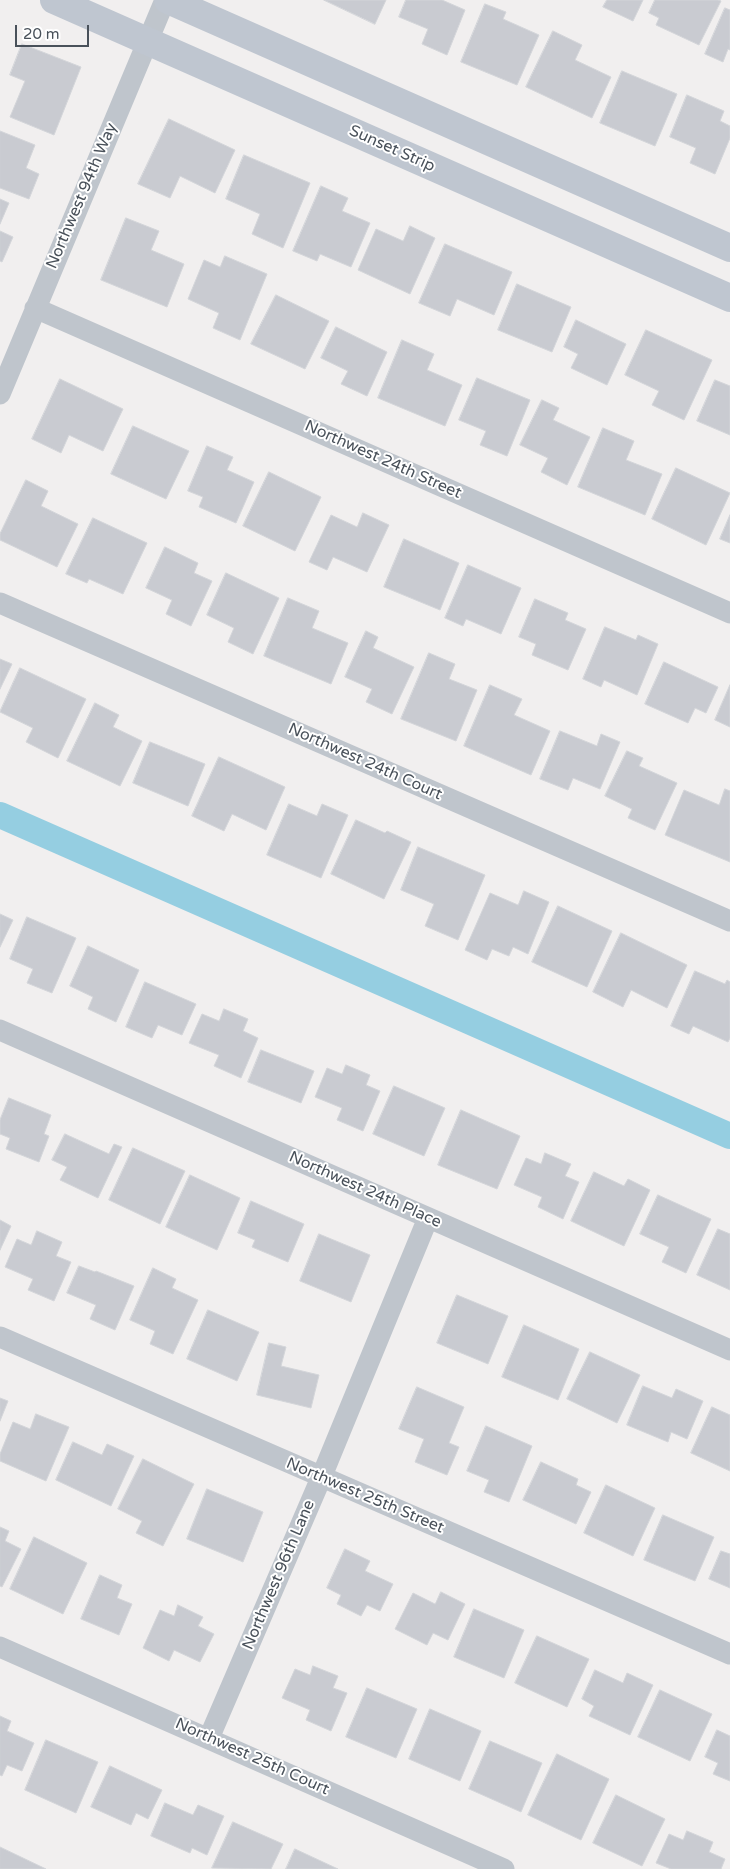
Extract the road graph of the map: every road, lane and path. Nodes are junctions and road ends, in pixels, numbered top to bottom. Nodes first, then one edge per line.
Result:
1 (54, 0) edge
2 (166, 0) edge
3 (147, 41) junction
4 (730, 248) edge
5 (730, 298) edge
6 (35, 308) junction
7 (0, 394) edge
8 (0, 603) edge
9 (730, 613) edge
10 (730, 921) edge
11 (0, 1030) edge
12 (428, 1218) junction
13 (0, 1338) edge
14 (730, 1350) edge
15 (321, 1478) junction
16 (0, 1647) edge
17 (730, 1654) edge
18 (209, 1738) junction
19 (504, 1869) edge

1 - 3 street, Sunset Strip
2 - 3 street, Northwest 94th Way
2 - 4 street
3 - 5 street, Sunset Strip
3 - 6 street, Northwest 94th Way
6 - 7 street, Northwest 94th Way
6 - 9 street, Northwest 24th Street
8 - 10 street, Northwest 24th Court
11 - 12 street, Northwest 24th Place
12 - 14 street, Northwest 24th Place
12 - 15 street, Northwest 96th Lane
13 - 15 street, Northwest 25th Street
15 - 17 street, Northwest 25th Street
15 - 18 street, Northwest 96th Lane
16 - 18 street, Northwest 25th Court
18 - 19 street, Northwest 25th Court

